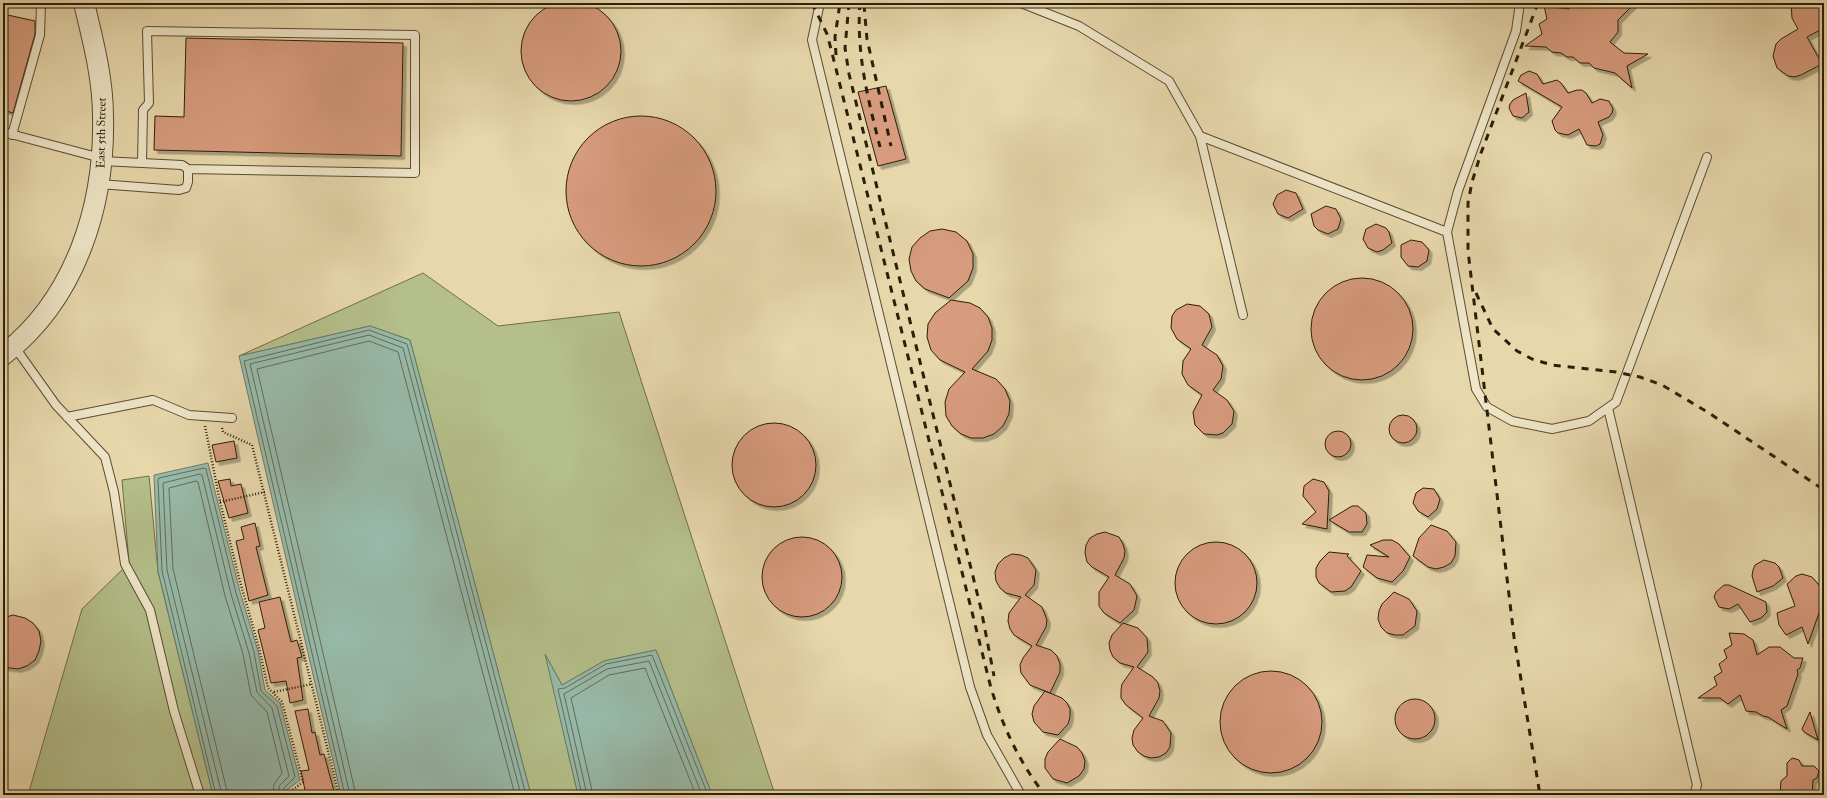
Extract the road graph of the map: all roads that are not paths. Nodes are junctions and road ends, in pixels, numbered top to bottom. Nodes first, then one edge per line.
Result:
1 (41, 3) edge
2 (84, 3) edge
3 (820, 3) edge
4 (1021, 3) edge
5 (1520, 3) edge
6 (3, 132) edge
7 (12, 135) junction
8 (1200, 136) junction
9 (1707, 158) dead end
10 (103, 160) junction
11 (142, 163) junction
12 (188, 169) junction
13 (99, 184) junction
14 (1447, 232) junction
15 (1243, 315) dead end
16 (9, 350) edge
17 (1608, 408) junction
18 (68, 417) junction
19 (232, 418) dead end
20 (200, 795) edge
21 (1021, 795) edge
22 (1694, 795) edge

1 - 7 lane
2 - 10 street, East 5th Street
3 - 21 lane
4 - 8 lane
5 - 14 lane
6 - 7 lane
7 - 10 lane
8 - 14 lane
8 - 15 lane
9 - 17 lane
10 - 11 lane
10 - 13 street, East 5th Street
11 - 12 lane
11 - 12 lane
12 - 13 lane
13 - 16 street, East 5th Street
14 - 17 lane
16 - 18 lane
17 - 22 lane
18 - 19 lane
18 - 20 lane

